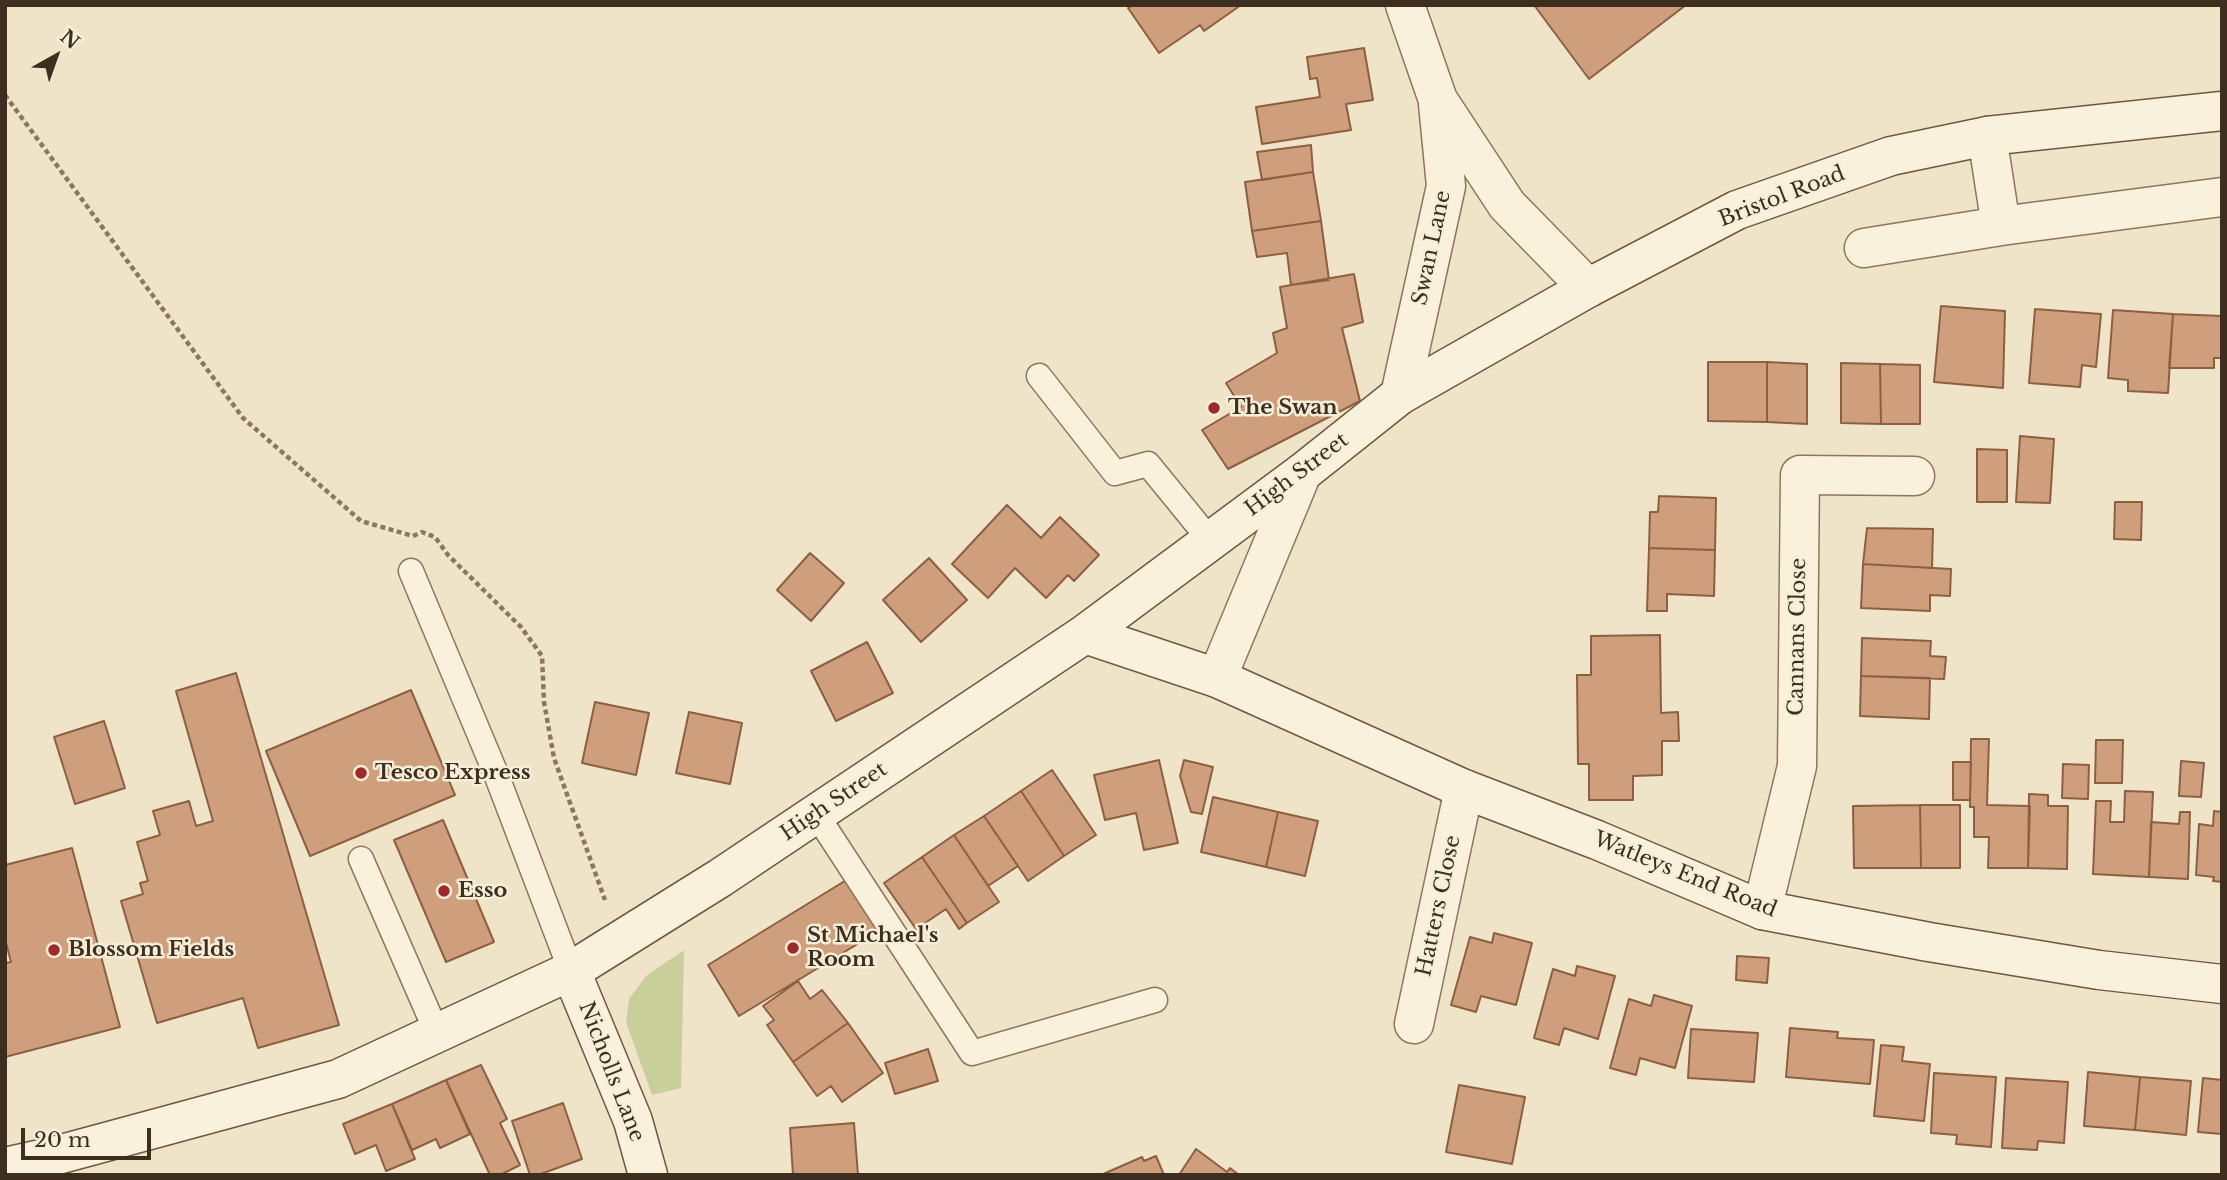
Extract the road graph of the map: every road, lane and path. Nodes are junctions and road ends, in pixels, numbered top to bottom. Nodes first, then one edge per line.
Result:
1 (1405, 5) edge
2 (5, 95) edge
3 (1438, 100) junction
4 (2222, 111) edge
5 (1987, 136) junction
6 (2222, 197) edge
7 (2001, 226) junction
8 (1864, 248) dead end
9 (1588, 288) junction
10 (1039, 376) dead end
11 (1400, 394) junction
12 (1302, 473) junction
13 (1915, 476) dead end
14 (1210, 540) junction
15 (411, 571) dead end
16 (1085, 634) junction
17 (1217, 678) junction
18 (1464, 789) junction
19 (816, 814) junction
20 (361, 859) dead end
21 (1762, 910) junction
22 (620, 941) junction
23 (571, 971) junction
24 (2222, 984) edge
25 (1154, 1000) dead end
26 (1414, 1024) dead end
27 (437, 1033) junction
28 (5, 1167) edge
29 (648, 1175) edge

1 - 3 street, Swan Lane
2 - 22 path
3 - 9 street, Swan Lane
3 - 11 street, Swan Lane
4 - 5 street, Bristol Road
5 - 7 street
5 - 9 street, Bristol Road
6 - 7 street
7 - 8 street
9 - 11 street, High Street
10 - 14 lane
11 - 12 street, High Street
12 - 14 street, High Street
12 - 17 street
13 - 21 street, Cannans Close
14 - 16 street, High Street
15 - 23 lane
16 - 17 street, Watleys End Road
16 - 19 street, High Street
17 - 18 street, Watleys End Road
18 - 21 street, Watleys End Road
18 - 26 street, Hatters Close
19 - 22 street, High Street
19 - 25 lane
20 - 27 lane
21 - 24 street, Watleys End Road
22 - 23 street, High Street
23 - 27 street, High Street
23 - 29 street, Nicholls Lane
27 - 28 street, High Street

